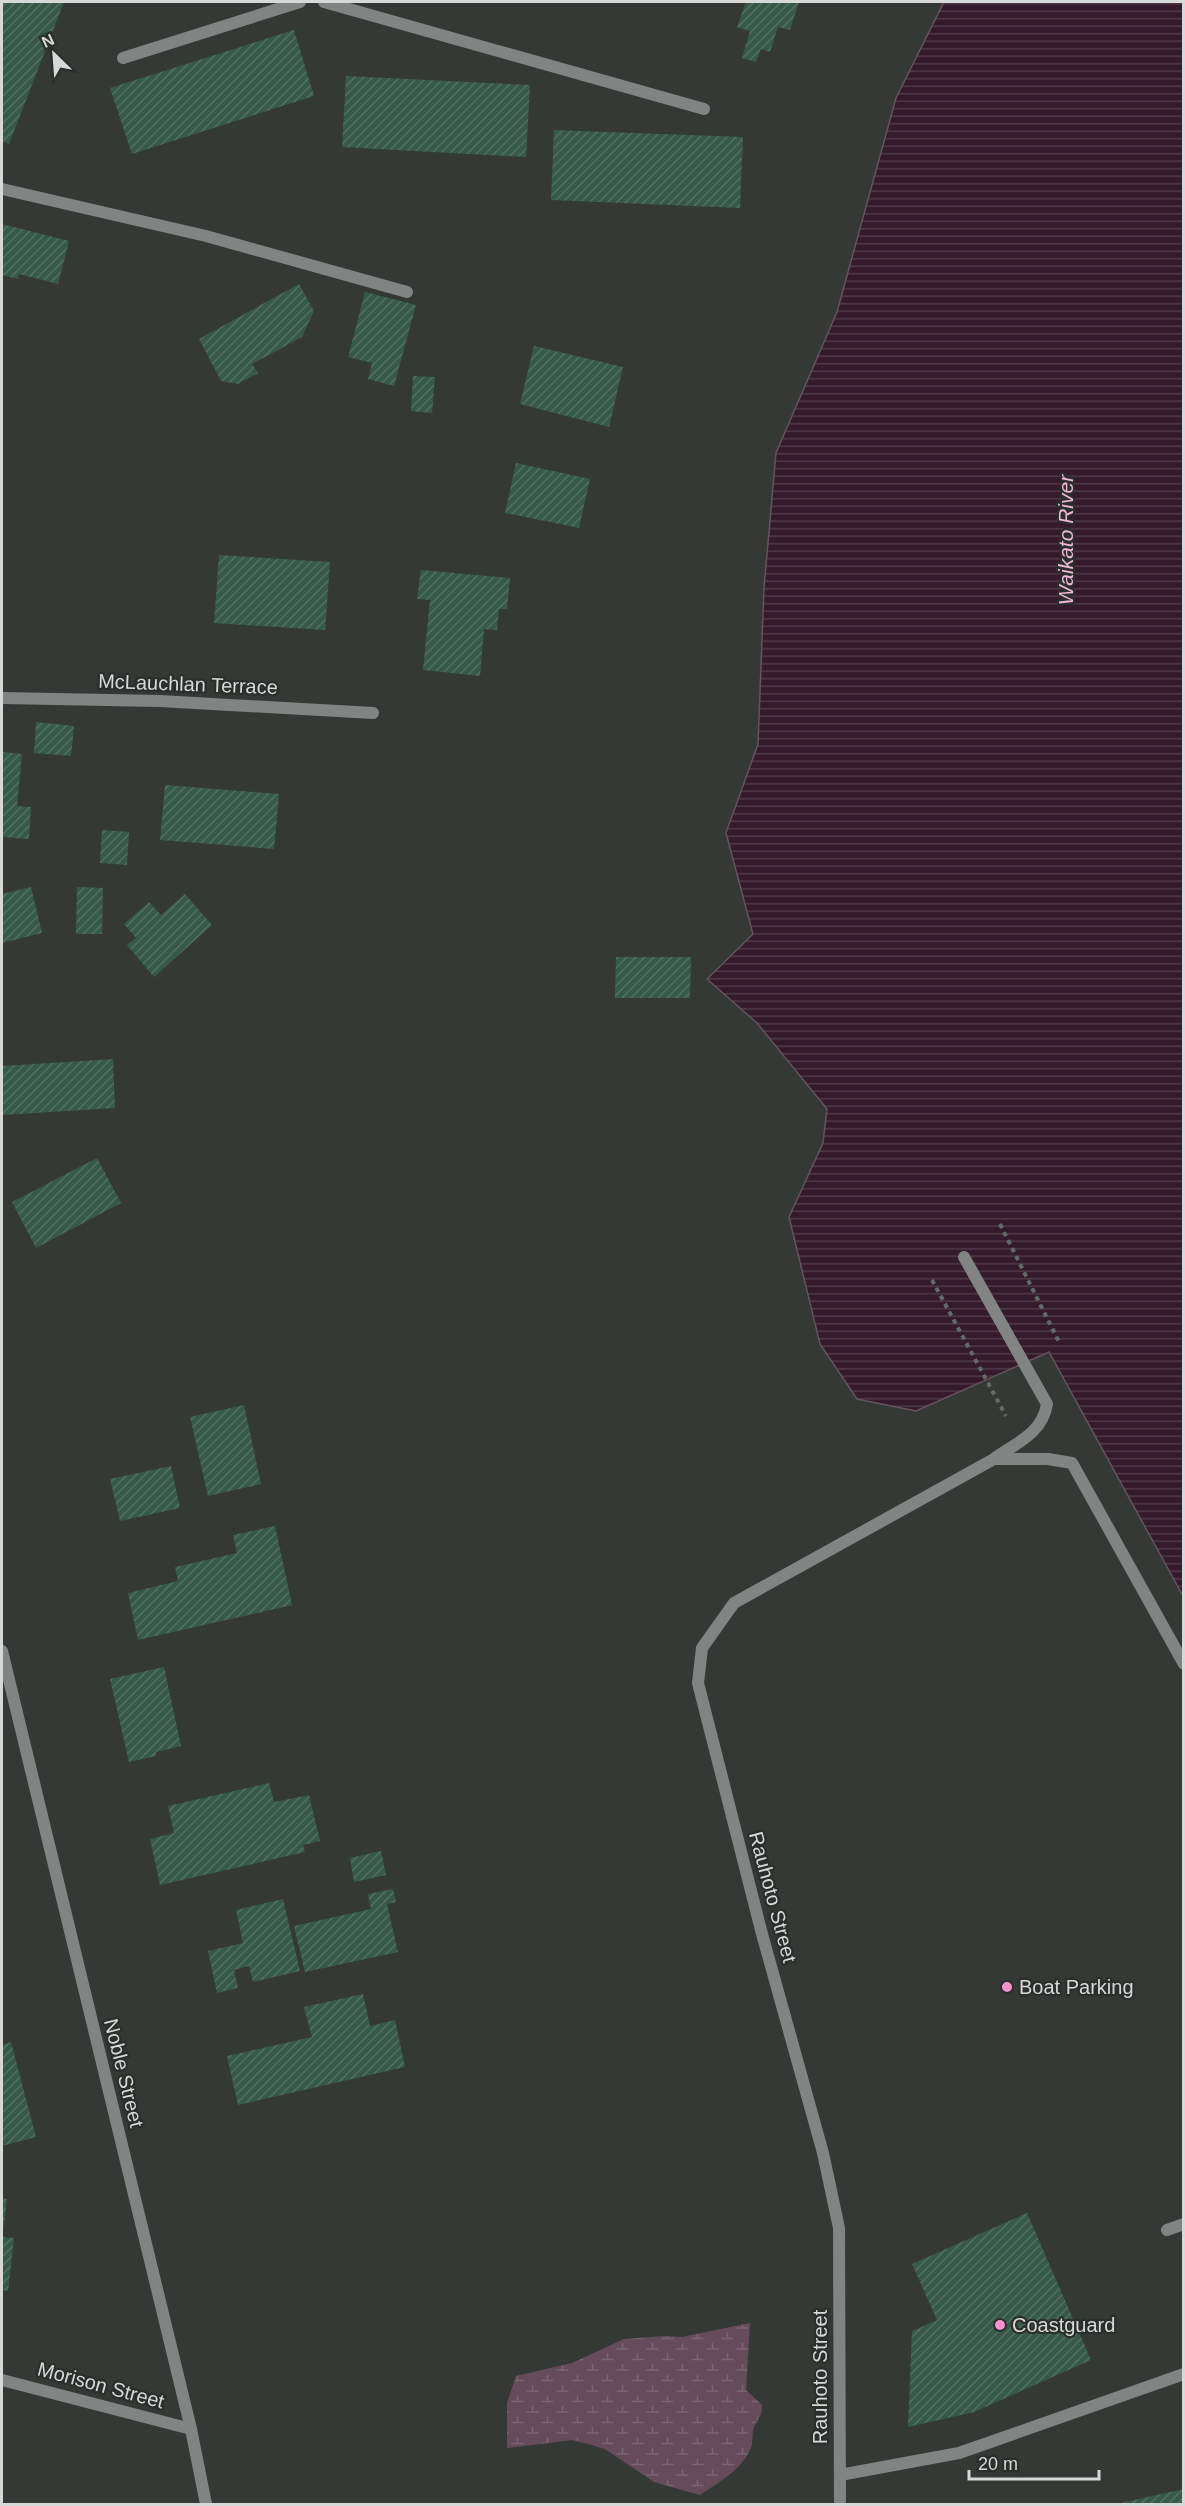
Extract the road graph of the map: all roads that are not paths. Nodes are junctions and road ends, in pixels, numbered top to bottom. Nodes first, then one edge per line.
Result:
1 (300, 2) edge
2 (324, 2) edge
3 (123, 58) dead end
4 (704, 109) dead end
5 (2, 189) edge
6 (407, 292) dead end
7 (2, 698) edge
8 (373, 713) dead end
9 (964, 1257) dead end
10 (994, 1459) junction
11 (2, 1651) edge
12 (1184, 1664) edge
13 (1184, 2224) edge
14 (1167, 2230) dead end
15 (1184, 2374) edge
16 (2, 2380) edge
17 (191, 2429) junction
18 (840, 2475) junction
19 (206, 2505) edge
20 (840, 2505) edge

1 - 3 street
2 - 4 street
5 - 6 street
7 - 8 street, McLauchlan Terrace
9 - 10 street, Rauhoto Street
10 - 12 street
10 - 18 street, Rauhoto Street
11 - 17 street, Noble Street
13 - 14 street
15 - 18 street
16 - 17 street, Morison Street
17 - 19 street, Noble Street
18 - 20 street, Rauhoto Street

